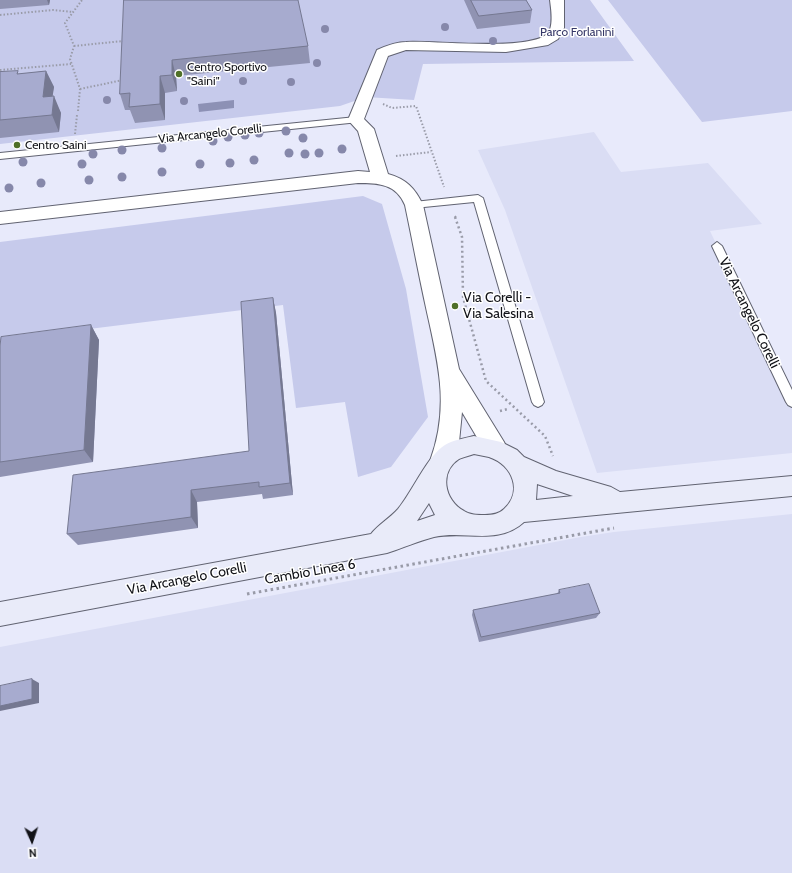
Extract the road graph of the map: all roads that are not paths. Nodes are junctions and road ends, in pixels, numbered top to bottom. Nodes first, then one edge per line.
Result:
1 (557, 0) edge
2 (356, 120) junction
3 (0, 156) edge
4 (380, 177) junction
5 (414, 205) junction
6 (0, 218) edge
7 (717, 246) dead end
8 (450, 372) junction
9 (538, 402) dead end
10 (792, 402) edge
11 (496, 449) junction
12 (518, 465) junction
13 (438, 467) junction
14 (792, 486) edge
15 (632, 500) junction
16 (517, 512) junction
17 (464, 523) junction
18 (374, 544) junction
19 (0, 614) edge

1 - 2 street
2 - 3 lane, Via Arcangelo Corelli
2 - 4 street
4 - 5 street, Via Arcangelo Corelli
4 - 6 street, Via Arcangelo Corelli
5 - 8 street, Via Arcangelo Corelli
5 - 9 lane
7 - 10 lane, Via Arcangelo Corelli
8 - 11 street, Via Arcangelo Corelli
8 - 13 street, Via Arcangelo Corelli
11 - 12 street
11 - 13 street
12 - 15 street
12 - 16 street
13 - 17 street
13 - 18 street, Via Arcangelo Corelli
14 - 15 street
15 - 16 street
16 - 17 street
17 - 18 street, Via Arcangelo Corelli
18 - 19 street, Via Arcangelo Corelli

